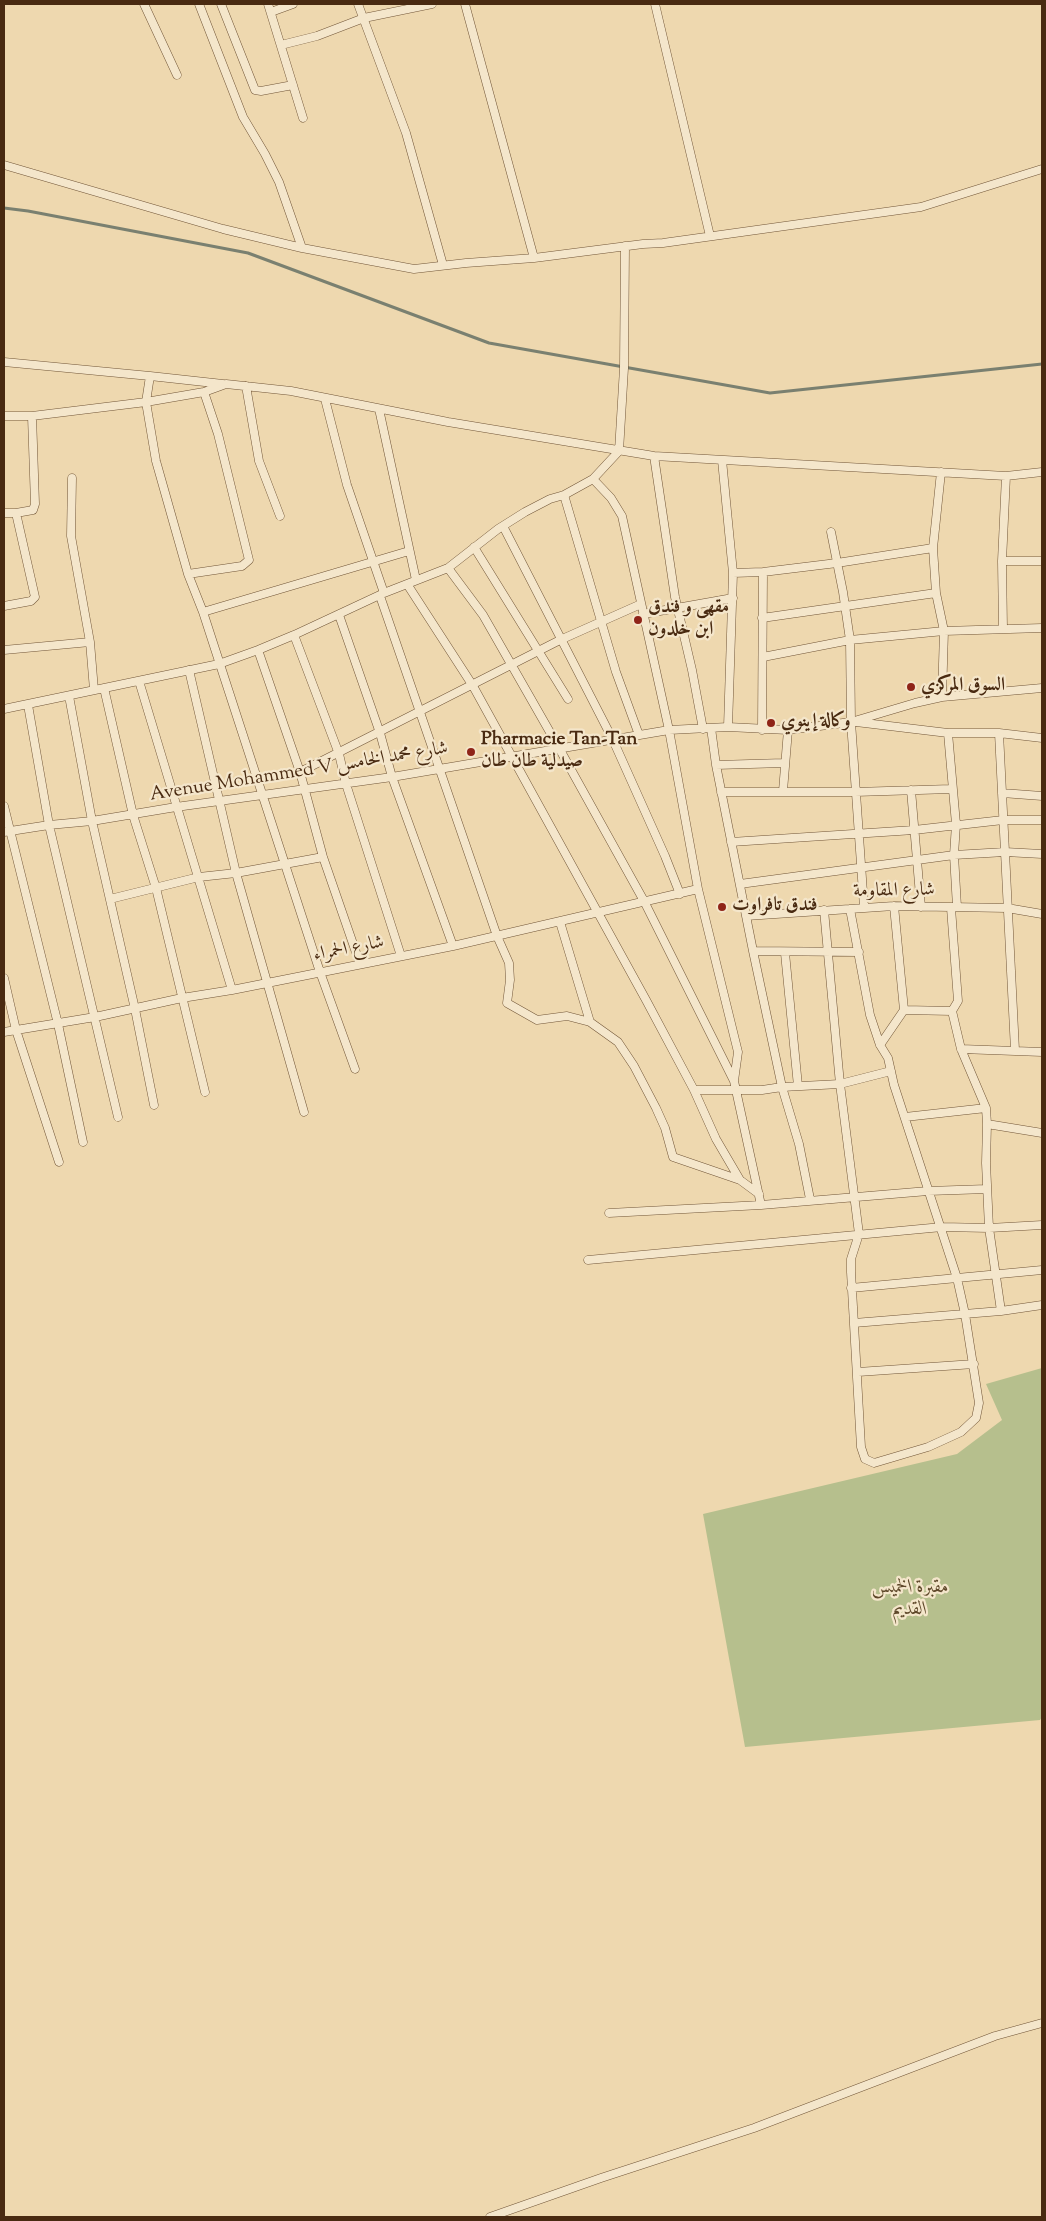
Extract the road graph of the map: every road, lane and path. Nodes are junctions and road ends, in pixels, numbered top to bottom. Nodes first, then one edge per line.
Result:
1 (144, 4) edge
2 (199, 4) edge
3 (221, 4) edge
4 (293, 4) edge
5 (358, 4) edge
6 (432, 4) edge
7 (465, 4) edge
8 (656, 4) edge
9 (418, 5) edge
10 (269, 8) edge
11 (364, 18) junction
12 (281, 45) junction
13 (177, 75) dead end
14 (293, 85) junction
15 (303, 118) dead end
16 (4, 165) edge
17 (1042, 169) edge
18 (710, 236) junction
19 (625, 246) junction
20 (302, 248) junction
21 (534, 258) junction
22 (443, 266) junction
23 (4, 362) edge
24 (150, 376) junction
25 (226, 384) junction
26 (246, 386) junction
27 (204, 392) junction
28 (325, 399) junction
29 (146, 402) junction
30 (379, 409) junction
31 (4, 416) edge
32 (32, 416) junction
33 (619, 451) junction
34 (654, 456) junction
35 (722, 460) junction
36 (941, 472) junction
37 (1042, 472) edge
38 (1006, 476) junction
39 (72, 478) dead end
40 (593, 480) junction
41 (564, 495) junction
42 (4, 512) edge
43 (16, 513) junction
44 (280, 516) dead end
45 (503, 526) junction
46 (831, 532) dead end
47 (474, 547) junction
48 (933, 548) junction
49 (409, 551) junction
50 (1002, 561) junction
51 (1042, 561) edge
52 (372, 562) junction
53 (837, 563) junction
54 (448, 568) junction
55 (763, 572) junction
56 (188, 574) junction
57 (733, 574) junction
58 (416, 580) junction
59 (407, 584) junction
60 (936, 593) junction
61 (382, 595) junction
62 (733, 598) junction
63 (641, 604) junction
64 (4, 606) edge
65 (844, 607) junction
66 (677, 608) junction
67 (203, 612) junction
68 (644, 614) junction
69 (339, 615) junction
70 (762, 618) junction
71 (602, 622) junction
72 (1042, 628) edge
73 (1003, 629) junction
74 (944, 631) junction
75 (294, 635) junction
76 (560, 640) junction
77 (850, 640) junction
78 (90, 642) junction
79 (4, 650) edge
80 (258, 650) junction
81 (538, 651) junction
82 (763, 658) junction
83 (219, 664) junction
84 (511, 665) junction
85 (188, 670) junction
86 (139, 681) junction
87 (473, 686) junction
88 (104, 688) junction
89 (1042, 688) edge
90 (94, 690) junction
91 (69, 696) junction
92 (942, 696) junction
93 (568, 699) dead end
94 (28, 705) junction
95 (4, 708) edge
96 (419, 712) junction
97 (851, 722) junction
98 (728, 727) junction
99 (707, 728) junction
100 (669, 730) junction
101 (762, 730) junction
102 (788, 730) junction
103 (948, 732) junction
104 (380, 733) junction
105 (999, 733) junction
106 (639, 735) junction
107 (1042, 738) edge
108 (612, 740) junction
109 (559, 748) junction
110 (339, 754) junction
111 (513, 757) junction
112 (784, 763) junction
113 (716, 766) junction
114 (439, 768) junction
115 (300, 772) junction
116 (392, 778) junction
117 (346, 784) junction
118 (303, 789) junction
119 (951, 789) junction
120 (911, 790) junction
121 (783, 791) junction
122 (721, 792) junction
123 (855, 792) junction
124 (1002, 793) junction
125 (261, 796) junction
126 (1042, 796) edge
127 (218, 801) junction
128 (4, 806) edge
129 (176, 807) junction
130 (133, 815) junction
131 (1003, 820) junction
132 (1042, 820) edge
133 (92, 821) junction
134 (956, 824) junction
135 (49, 825) junction
136 (914, 830) junction
137 (7, 832) edge
138 (859, 833) junction
139 (731, 842) junction
140 (1005, 852) junction
141 (1042, 854) edge
142 (954, 855) junction
143 (323, 857) junction
144 (917, 860) junction
145 (286, 864) junction
146 (862, 869) junction
147 (236, 873) junction
148 (199, 877) junction
149 (740, 884) junction
150 (156, 888) junction
151 (698, 889) junction
152 (680, 894) junction
153 (110, 898) junction
154 (644, 901) junction
155 (894, 906) junction
156 (864, 907) junction
157 (920, 907) junction
158 (954, 907) junction
159 (1007, 908) junction
160 (824, 910) junction
161 (850, 910) junction
162 (598, 912) junction
163 (1042, 914) edge
164 (746, 916) junction
165 (560, 922) junction
166 (497, 936) junction
167 (453, 946) junction
168 (753, 952) junction
169 (859, 952) junction
170 (785, 953) junction
171 (827, 953) junction
172 (401, 956) junction
173 (360, 964) junction
174 (320, 972) junction
175 (4, 978) edge
176 (266, 982) junction
177 (232, 990) junction
178 (182, 998) junction
179 (136, 1009) junction
180 (904, 1010) junction
181 (952, 1011) junction
182 (96, 1017) junction
183 (590, 1022) junction
184 (58, 1024) junction
185 (16, 1030) junction
186 (4, 1032) edge
187 (880, 1045) junction
188 (961, 1049) junction
189 (1015, 1050) junction
190 (1042, 1052) edge
191 (355, 1069) dead end
192 (891, 1071) junction
193 (734, 1081) junction
194 (840, 1084) junction
195 (782, 1086) junction
196 (798, 1086) junction
197 (694, 1090) junction
198 (736, 1090) junction
199 (205, 1092) dead end
200 (154, 1105) dead end
201 (986, 1108) junction
202 (304, 1112) dead end
203 (118, 1117) dead end
204 (905, 1117) junction
205 (987, 1124) junction
206 (1042, 1133) edge
207 (83, 1142) dead end
208 (59, 1162) dead end
209 (740, 1180) junction
210 (987, 1189) junction
211 (928, 1191) junction
212 (759, 1194) junction
213 (855, 1198) junction
214 (810, 1199) junction
215 (761, 1205) junction
216 (610, 1213) dead end
217 (1042, 1225) edge
218 (942, 1227) junction
219 (989, 1228) junction
220 (860, 1234) junction
221 (588, 1260) dead end
222 (1042, 1270) edge
223 (995, 1274) junction
224 (957, 1278) junction
225 (851, 1288) junction
226 (1042, 1305) edge
227 (1001, 1311) junction
228 (965, 1314) junction
229 (854, 1323) junction
230 (974, 1364) junction
231 (858, 1372) junction
232 (1042, 2023) edge
233 (490, 2217) edge

1 - 13 street
2 - 20 street
3 - 14 street
4 - 10 street
5 - 11 street
6 - 9 street
7 - 21 street
8 - 18 street
9 - 11 street
10 - 12 street
11 - 12 street
11 - 22 street
12 - 14 street
14 - 15 street
16 - 20 street
17 - 18 street
18 - 19 street
19 - 21 street
19 - 33 street
20 - 22 street
21 - 22 street
23 - 24 street
24 - 25 street
24 - 29 street
25 - 26 street
25 - 27 street
26 - 28 street
26 - 44 street
27 - 29 street
27 - 56 street
28 - 30 street
28 - 52 street
29 - 32 street
29 - 56 street
30 - 33 street
30 - 49 street
31 - 32 street
32 - 43 street
33 - 34 street
33 - 40 street
34 - 35 street
34 - 66 street
35 - 36 street
35 - 57 street
36 - 38 street
36 - 48 street
37 - 38 street
38 - 50 street
39 - 78 street
40 - 41 street
40 - 63 street
41 - 45 street
41 - 71 street
42 - 43 street
43 - 64 street
45 - 47 street
45 - 76 street
46 - 53 street
47 - 54 street
47 - 81 street
48 - 53 street
48 - 60 street
49 - 52 street
49 - 58 street
50 - 51 street
50 - 73 street
52 - 61 street
52 - 67 street
53 - 55 street
53 - 65 street
54 - 58 street
54 - 84 street
55 - 57 street
55 - 70 street
56 - 67 street
57 - 62 street
58 - 59 street
59 - 61 street
59 - 87 street
60 - 65 street
60 - 74 street
61 - 69 street
61 - 96 street
62 - 66 street
62 - 98 street
63 - 68 street
63 - 71 street
65 - 70 street
65 - 77 street
66 - 68 street
66 - 99 street
67 - 83 street
68 - 100 street
69 - 75 street
69 - 104 street
70 - 82 street
71 - 76 street
71 - 106 street
72 - 73 street
73 - 74 street
74 - 77 street
74 - 92 street
75 - 80 street
75 - 110 street
76 - 81 street
76 - 108 street
77 - 82 street
77 - 97 street
78 - 79 street
78 - 90 street
80 - 83 street
80 - 115 street
81 - 84 street
81 - 93 street
82 - 101 street
83 - 85 street
83 - 125 street
84 - 87 street
84 - 109 street
85 - 86 street
85 - 127 street
86 - 88 street
86 - 129 street
87 - 96 street
87 - 111 street
88 - 90 street
88 - 130 street
89 - 92 street, Avenue Mohammed V شارع محمد الخامس
90 - 91 street
91 - 94 street
91 - 133 street
92 - 97 street, Avenue Mohammed V شارع محمد الخامس
94 - 95 street
94 - 135 street
96 - 104 street
96 - 114 street
97 - 102 street, Avenue Mohammed V شارع محمد الخامس
97 - 103 street
97 - 123 street
98 - 99 street, Avenue Mohammed V شارع محمد الخامس
98 - 101 street, Avenue Mohammed V شارع محمد الخامس
99 - 100 street, Avenue Mohammed V شارع محمد الخامس
99 - 113 street
100 - 106 street, Avenue Mohammed V شارع محمد الخامس
100 - 151 street
101 - 102 street, Avenue Mohammed V شارع محمد الخامس
102 - 112 street
103 - 105 street
103 - 119 street
104 - 110 street
104 - 116 street
105 - 107 street
105 - 124 street
106 - 108 street, Avenue Mohammed V شارع محمد الخامس
108 - 109 street, Avenue Mohammed V شارع محمد الخامس
108 - 152 street
109 - 111 street, Avenue Mohammed V شارع محمد الخامس
109 - 154 street
110 - 115 street
110 - 117 street
111 - 114 street, Avenue Mohammed V شارع محمد الخامس
111 - 162 street
112 - 113 street
112 - 121 street
113 - 122 street
114 - 116 street, Avenue Mohammed V شارع محمد الخامس
114 - 166 street
115 - 118 street
116 - 117 street, Avenue Mohammed V شارع محمد الخامس
116 - 167 street
117 - 118 street, Avenue Mohammed V شارع محمد الخامس
117 - 172 street
118 - 125 street, Avenue Mohammed V شارع محمد الخامس
118 - 143 street
119 - 120 street
119 - 134 street
120 - 123 street
120 - 136 street
121 - 122 street
121 - 123 street
122 - 139 street
123 - 138 street
124 - 126 street
124 - 131 street
125 - 127 street, Avenue Mohammed V شارع محمد الخامس
125 - 145 street
127 - 129 street, Avenue Mohammed V شارع محمد الخامس
127 - 147 street
128 - 137 street
129 - 130 street, Avenue Mohammed V شارع محمد الخامس
129 - 148 street
130 - 133 street, Avenue Mohammed V شارع محمد الخامس
130 - 150 street
131 - 132 street
131 - 134 street
131 - 140 street
133 - 135 street, Avenue Mohammed V شارع محمد الخامس
133 - 153 street
134 - 136 street
134 - 142 street
135 - 137 street, Avenue Mohammed V شارع محمد الخامس
135 - 182 street
136 - 138 street
136 - 144 street
137 - 184 street
138 - 139 street
138 - 146 street
139 - 149 street
140 - 141 street
140 - 142 street
140 - 159 street
142 - 144 street
142 - 158 street
143 - 145 street
143 - 173 street
144 - 146 street
144 - 157 street
145 - 147 street
145 - 174 street
146 - 149 street
146 - 156 street
147 - 148 street
147 - 176 street
148 - 150 street
148 - 177 street
149 - 164 street
150 - 153 street
150 - 178 street
151 - 152 street, شارع الحمراء
151 - 193 street
152 - 154 street, شارع الحمراء
153 - 179 street
154 - 162 street, شارع الحمراء
154 - 193 street
155 - 156 street, شارع المقاومة
155 - 157 street, شارع المقاومة
155 - 180 street
156 - 161 street, شارع المقاومة
157 - 158 street, شارع المقاومة
158 - 159 street, شارع المقاومة
158 - 181 street
159 - 163 street, شارع المقاومة
159 - 189 street
160 - 161 street, شارع المقاومة
160 - 164 street, شارع المقاومة
160 - 171 street
161 - 169 street
162 - 165 street, شارع الحمراء
162 - 197 street
164 - 168 street
165 - 166 street, شارع الحمراء
165 - 183 street
166 - 167 street, شارع الحمراء
166 - 183 street
167 - 172 street, شارع الحمراء
168 - 170 street
168 - 195 street
169 - 171 street
169 - 187 street
170 - 171 street
170 - 196 street
171 - 194 street
172 - 173 street, شارع الحمراء
173 - 174 street, شارع الحمراء
174 - 176 street, شارع الحمراء
174 - 191 street
175 - 185 street
176 - 177 street, شارع الحمراء
176 - 202 street
177 - 178 street, شارع الحمراء
178 - 179 street, شارع الحمراء
178 - 199 street
179 - 182 street, شارع الحمراء
179 - 200 street
180 - 181 street
180 - 187 street
181 - 188 street
182 - 184 street, شارع الحمراء
182 - 203 street
183 - 209 street
184 - 185 street, شارع الحمراء
184 - 207 street
185 - 186 street, شارع الحمراء
185 - 208 street
187 - 192 street
188 - 189 street
188 - 201 street
189 - 190 street
192 - 194 street
192 - 204 street
193 - 198 street
194 - 196 street
194 - 213 street
195 - 196 street
195 - 198 street
195 - 214 street
197 - 198 street
197 - 209 street
198 - 212 street
201 - 204 street
201 - 205 street
204 - 211 street
205 - 206 street
205 - 210 street
209 - 212 street
210 - 211 street
210 - 219 street
211 - 213 street
211 - 218 street
212 - 215 street
213 - 214 street
213 - 220 street
214 - 215 street
215 - 216 street
217 - 219 street
218 - 219 street
218 - 220 street
218 - 224 street
219 - 223 street
220 - 221 street
220 - 225 street
222 - 223 street
223 - 224 street
223 - 227 street
224 - 225 street
224 - 228 street
225 - 229 street
226 - 227 street
227 - 228 street
228 - 229 street
228 - 230 street
229 - 231 street
230 - 231 street
230 - 231 street
232 - 233 street

